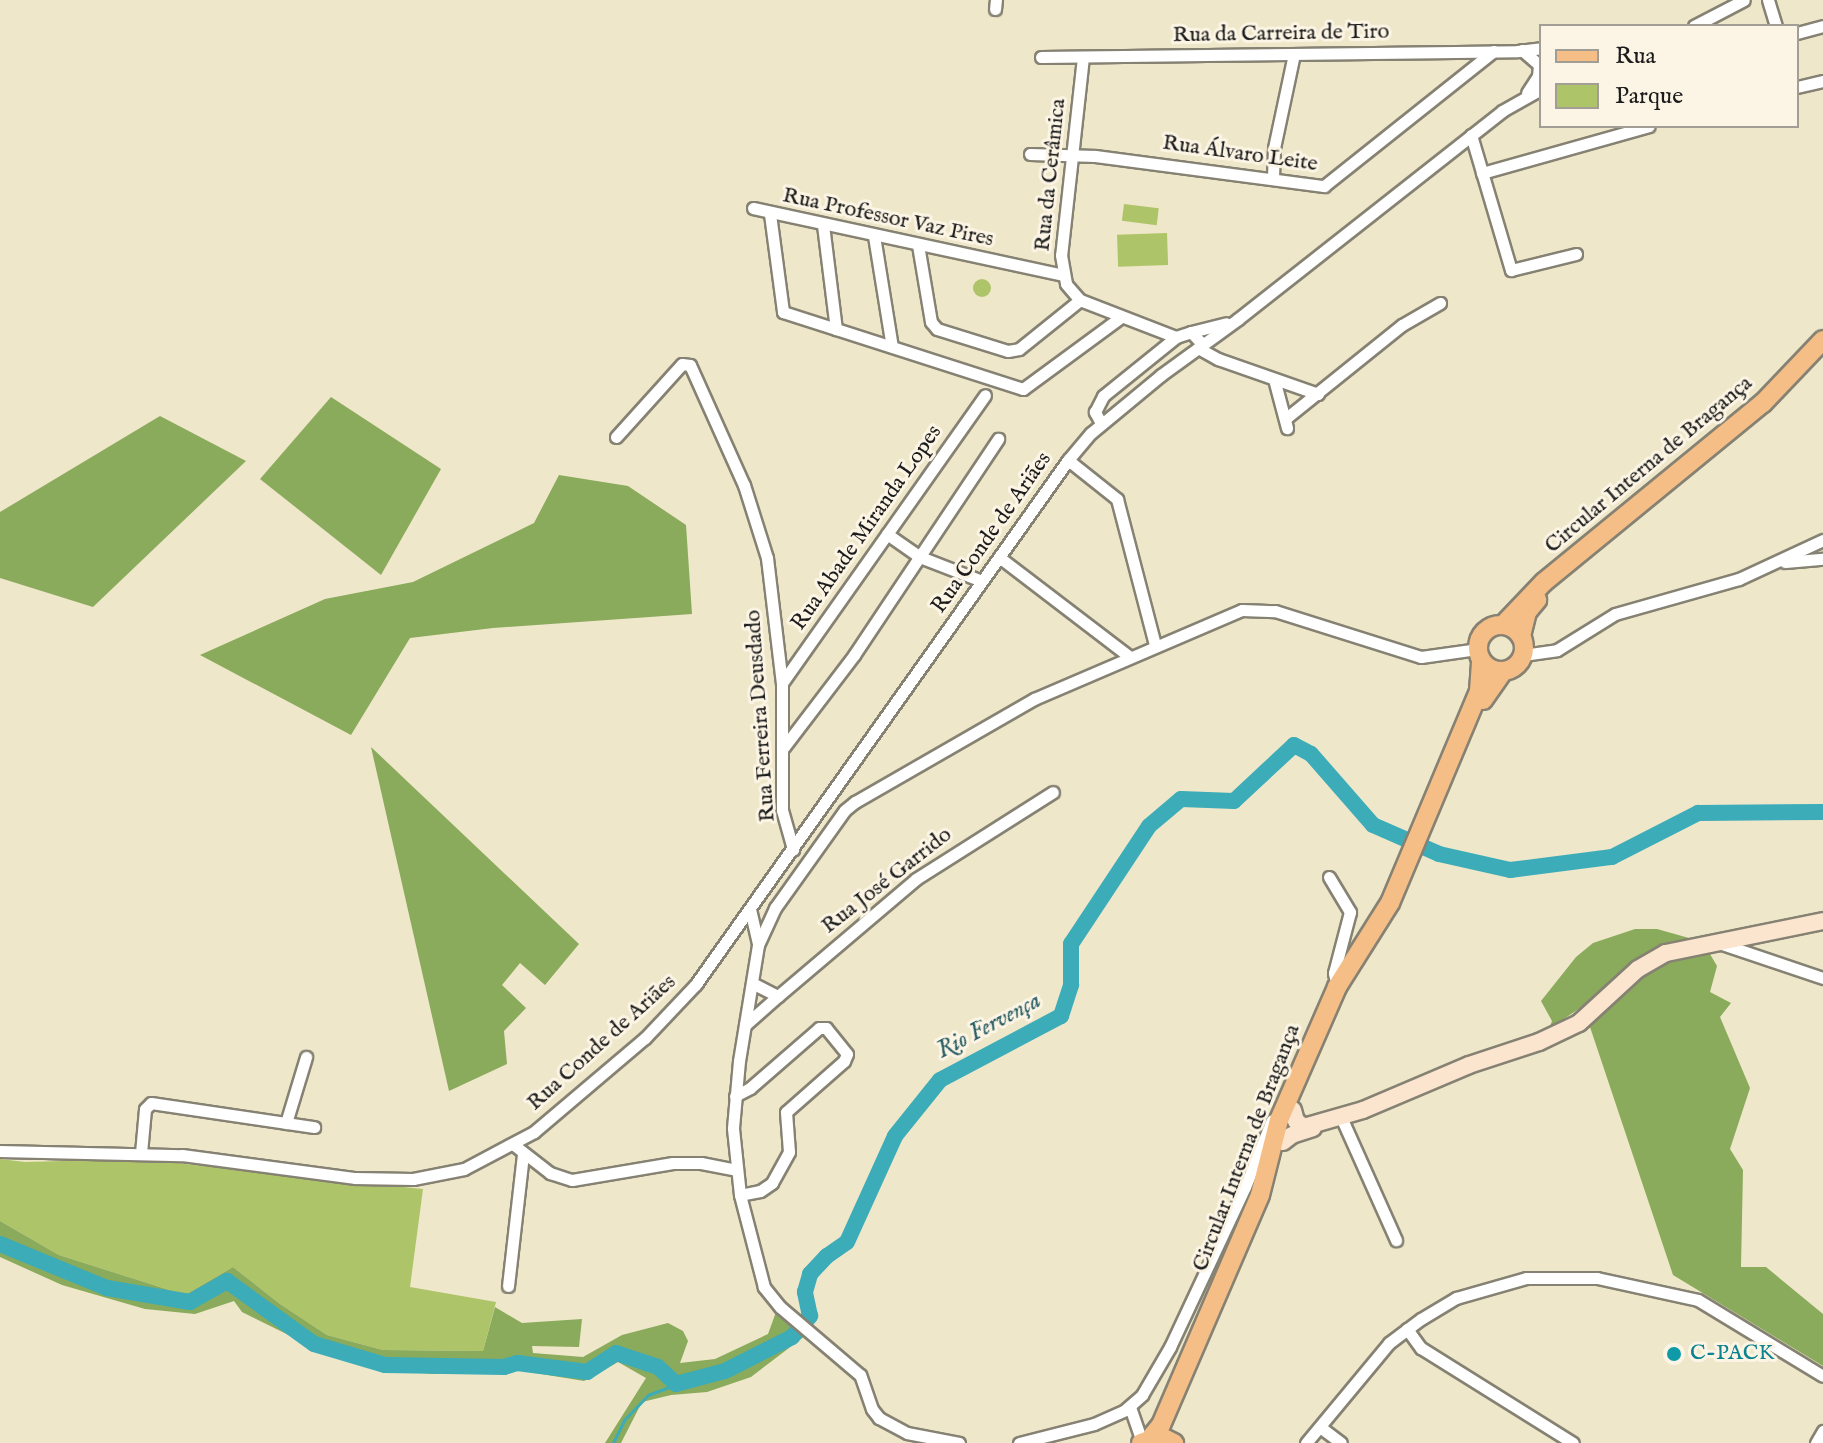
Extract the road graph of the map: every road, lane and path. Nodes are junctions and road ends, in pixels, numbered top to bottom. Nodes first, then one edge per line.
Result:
1 (1744, 0) edge
2 (1768, 0) edge
3 (1698, 24) edge
4 (1775, 24) edge
5 (1823, 26) edge
6 (1799, 32) edge
7 (1494, 51) junction
8 (1534, 53) edge
9 (1294, 54) junction
10 (1041, 57) dead end
11 (1083, 57) junction
12 (1823, 81) edge
13 (1799, 87) edge
14 (1539, 90) edge
15 (1522, 99) junction
16 (1642, 128) edge
17 (1471, 135) junction
18 (1073, 153) junction
19 (1030, 154) dead end
20 (1482, 173) junction
21 (1273, 177) junction
22 (753, 208) dead end
23 (770, 214) junction
24 (823, 225) junction
25 (874, 236) junction
26 (918, 245) junction
27 (1576, 254) dead end
28 (1063, 275) junction
29 (1080, 300) junction
30 (1440, 303) dead end
31 (1121, 317) junction
32 (1238, 319) junction
33 (836, 329) junction
34 (1191, 332) junction
35 (1177, 340) junction
36 (1823, 340) edge
37 (892, 347) junction
38 (1198, 348) junction
39 (1823, 349) edge
40 (1181, 360) junction
41 (1274, 379) junction
42 (1318, 394) junction
43 (985, 395) dead end
44 (1101, 423) junction
45 (616, 437) dead end
46 (998, 439) dead end
47 (1068, 460) junction
48 (887, 534) junction
49 (1823, 540) edge
50 (920, 557) junction
51 (999, 557) junction
52 (1823, 559) edge
53 (1777, 562) junction
54 (982, 581) junction
55 (1503, 625) junction
56 (1155, 645) junction
57 (1522, 646) junction
58 (1480, 654) junction
59 (1130, 657) junction
60 (1503, 671) junction
61 (782, 683) junction
62 (784, 747) junction
63 (1053, 792) dead end
64 (1440, 793) junction
65 (828, 801) junction
66 (845, 810) junction
67 (816, 818) junction
68 (830, 830) junction
69 (793, 849) junction
70 (1329, 877) dead end
71 (1400, 887) junction
72 (760, 894) junction
73 (775, 908) junction
74 (750, 909) junction
75 (1823, 921) edge
76 (1715, 941) junction
77 (758, 945) junction
78 (1823, 978) edge
79 (752, 983) junction
80 (1337, 987) junction
81 (778, 996) junction
82 (744, 1025) junction
83 (306, 1057) dead end
84 (735, 1096) junction
85 (1286, 1113) junction
86 (1341, 1117) junction
87 (286, 1123) junction
88 (1321, 1123) junction
89 (314, 1127) dead end
90 (1283, 1142) junction
91 (514, 1145) junction
92 (0, 1151) edge
93 (141, 1153) junction
94 (523, 1155) junction
95 (736, 1170) junction
96 (740, 1195) junction
97 (1396, 1240) dead end
98 (508, 1286) dead end
99 (1407, 1329) junction
100 (1823, 1376) edge
101 (1130, 1407) junction
102 (1320, 1427) junction
103 (1823, 1431) edge
104 (907, 1433) junction
105 (1145, 1440) edge
106 (1174, 1442) edge
107 (1337, 1442) edge
108 (916, 1443) edge
109 (959, 1443) edge
110 (1019, 1443) edge
111 (1306, 1443) edge
112 (1573, 1443) edge
113 (1816, 1443) edge

1 - 3 street
2 - 4 street
5 - 6 street
7 - 8 street, Rua da Carreira de Tiro
7 - 9 street, Rua da Carreira de Tiro
7 - 21 street, Rua Álvaro Leite
8 - 15 street
9 - 11 street, Rua da Carreira de Tiro
9 - 21 street
10 - 11 street, Rua da Carreira de Tiro
11 - 18 street, Rua da Cerâmica
12 - 13 street
14 - 15 street, Rua Conde de Ariães
15 - 17 street, Rua Conde de Ariães
16 - 20 street
17 - 20 street
17 - 32 street, Rua Conde de Ariães
18 - 19 street, Rua Álvaro Leite
18 - 21 street, Rua Álvaro Leite
18 - 28 street, Rua da Cerâmica
20 - 27 street
22 - 23 street, Rua Professor Vaz Pires
23 - 24 street, Rua Professor Vaz Pires
23 - 33 street
24 - 25 street, Rua Professor Vaz Pires
24 - 33 street
25 - 26 street, Rua Professor Vaz Pires
25 - 37 street
26 - 28 street, Rua Professor Vaz Pires
26 - 29 street
28 - 29 street, Rua da Cerâmica
29 - 31 street
30 - 42 street
31 - 35 street
31 - 37 street
32 - 34 street
32 - 38 street, Rua Conde de Ariães
33 - 37 street
34 - 35 street
34 - 38 street
35 - 38 street
35 - 40 street
35 - 44 street, Rua Conde de Ariães
36 - 55 main road, Circular Interna de Bragança
38 - 40 street, Rua Conde de Ariães
38 - 41 street
39 - 57 main road, Circular Interna de Bragança
40 - 44 street, Rua Conde de Ariães
41 - 42 street
41 - 42 street
43 - 48 street, Rua Abade Miranda Lopes
44 - 47 street, Rua Conde de Ariães
45 - 61 street, Rua Ferreira Deusdado
46 - 50 street
47 - 51 street, Rua Conde de Ariães
47 - 56 street
48 - 50 street
48 - 61 street, Rua Abade Miranda Lopes
49 - 53 street
50 - 54 street
50 - 62 street
51 - 54 street, Rua Conde de Ariães
51 - 59 street
52 - 53 street
53 - 57 street
54 - 65 street, Rua Conde de Ariães
55 - 57 main road
55 - 58 main road
56 - 58 street
56 - 59 street
57 - 60 main road
58 - 60 main road
58 - 64 main road, Circular Interna de Bragança
59 - 66 street
60 - 64 main road, Circular Interna de Bragança
61 - 62 street, Rua Ferreira Deusdado
62 - 69 street, Rua Ferreira Deusdado
63 - 81 street, Rua José Garrido
64 - 71 main road, Circular Interna de Bragança
65 - 66 street
65 - 67 street, Rua Conde de Ariães
66 - 68 street
67 - 68 street
67 - 69 street, Rua Conde de Ariães
68 - 73 street
69 - 72 street, Rua Conde de Ariães
70 - 80 street
71 - 80 main road, Circular Interna de Bragança
71 - 85 main road, Circular Interna de Bragança
72 - 73 street
72 - 74 street, Rua Conde de Ariães
73 - 77 street
74 - 77 street
74 - 91 street, Rua Conde de Ariães
75 - 76 street
76 - 78 street
76 - 86 street
77 - 79 street
79 - 81 street
79 - 82 street
80 - 85 main road, Circular Interna de Bragança
81 - 82 street, Rua José Garrido
82 - 84 street
83 - 87 street
84 - 95 street
84 - 96 street
85 - 88 street
85 - 90 main road, Circular Interna de Bragança
85 - 101 street
85 - 105 main road, Circular Interna de Bragança
86 - 88 street
86 - 97 street
87 - 89 street
87 - 93 street
88 - 90 street
90 - 106 main road, Circular Interna de Bragança
91 - 93 street, Rua Conde de Ariães
91 - 94 street
92 - 93 street, Rua Conde de Ariães
94 - 95 street
94 - 98 street
95 - 96 street
96 - 104 street
99 - 100 street
99 - 102 street
99 - 112 street
101 - 105 street
101 - 110 street
102 - 107 street
102 - 111 street
103 - 113 street
104 - 108 street
104 - 109 street
105 - 106 main road

